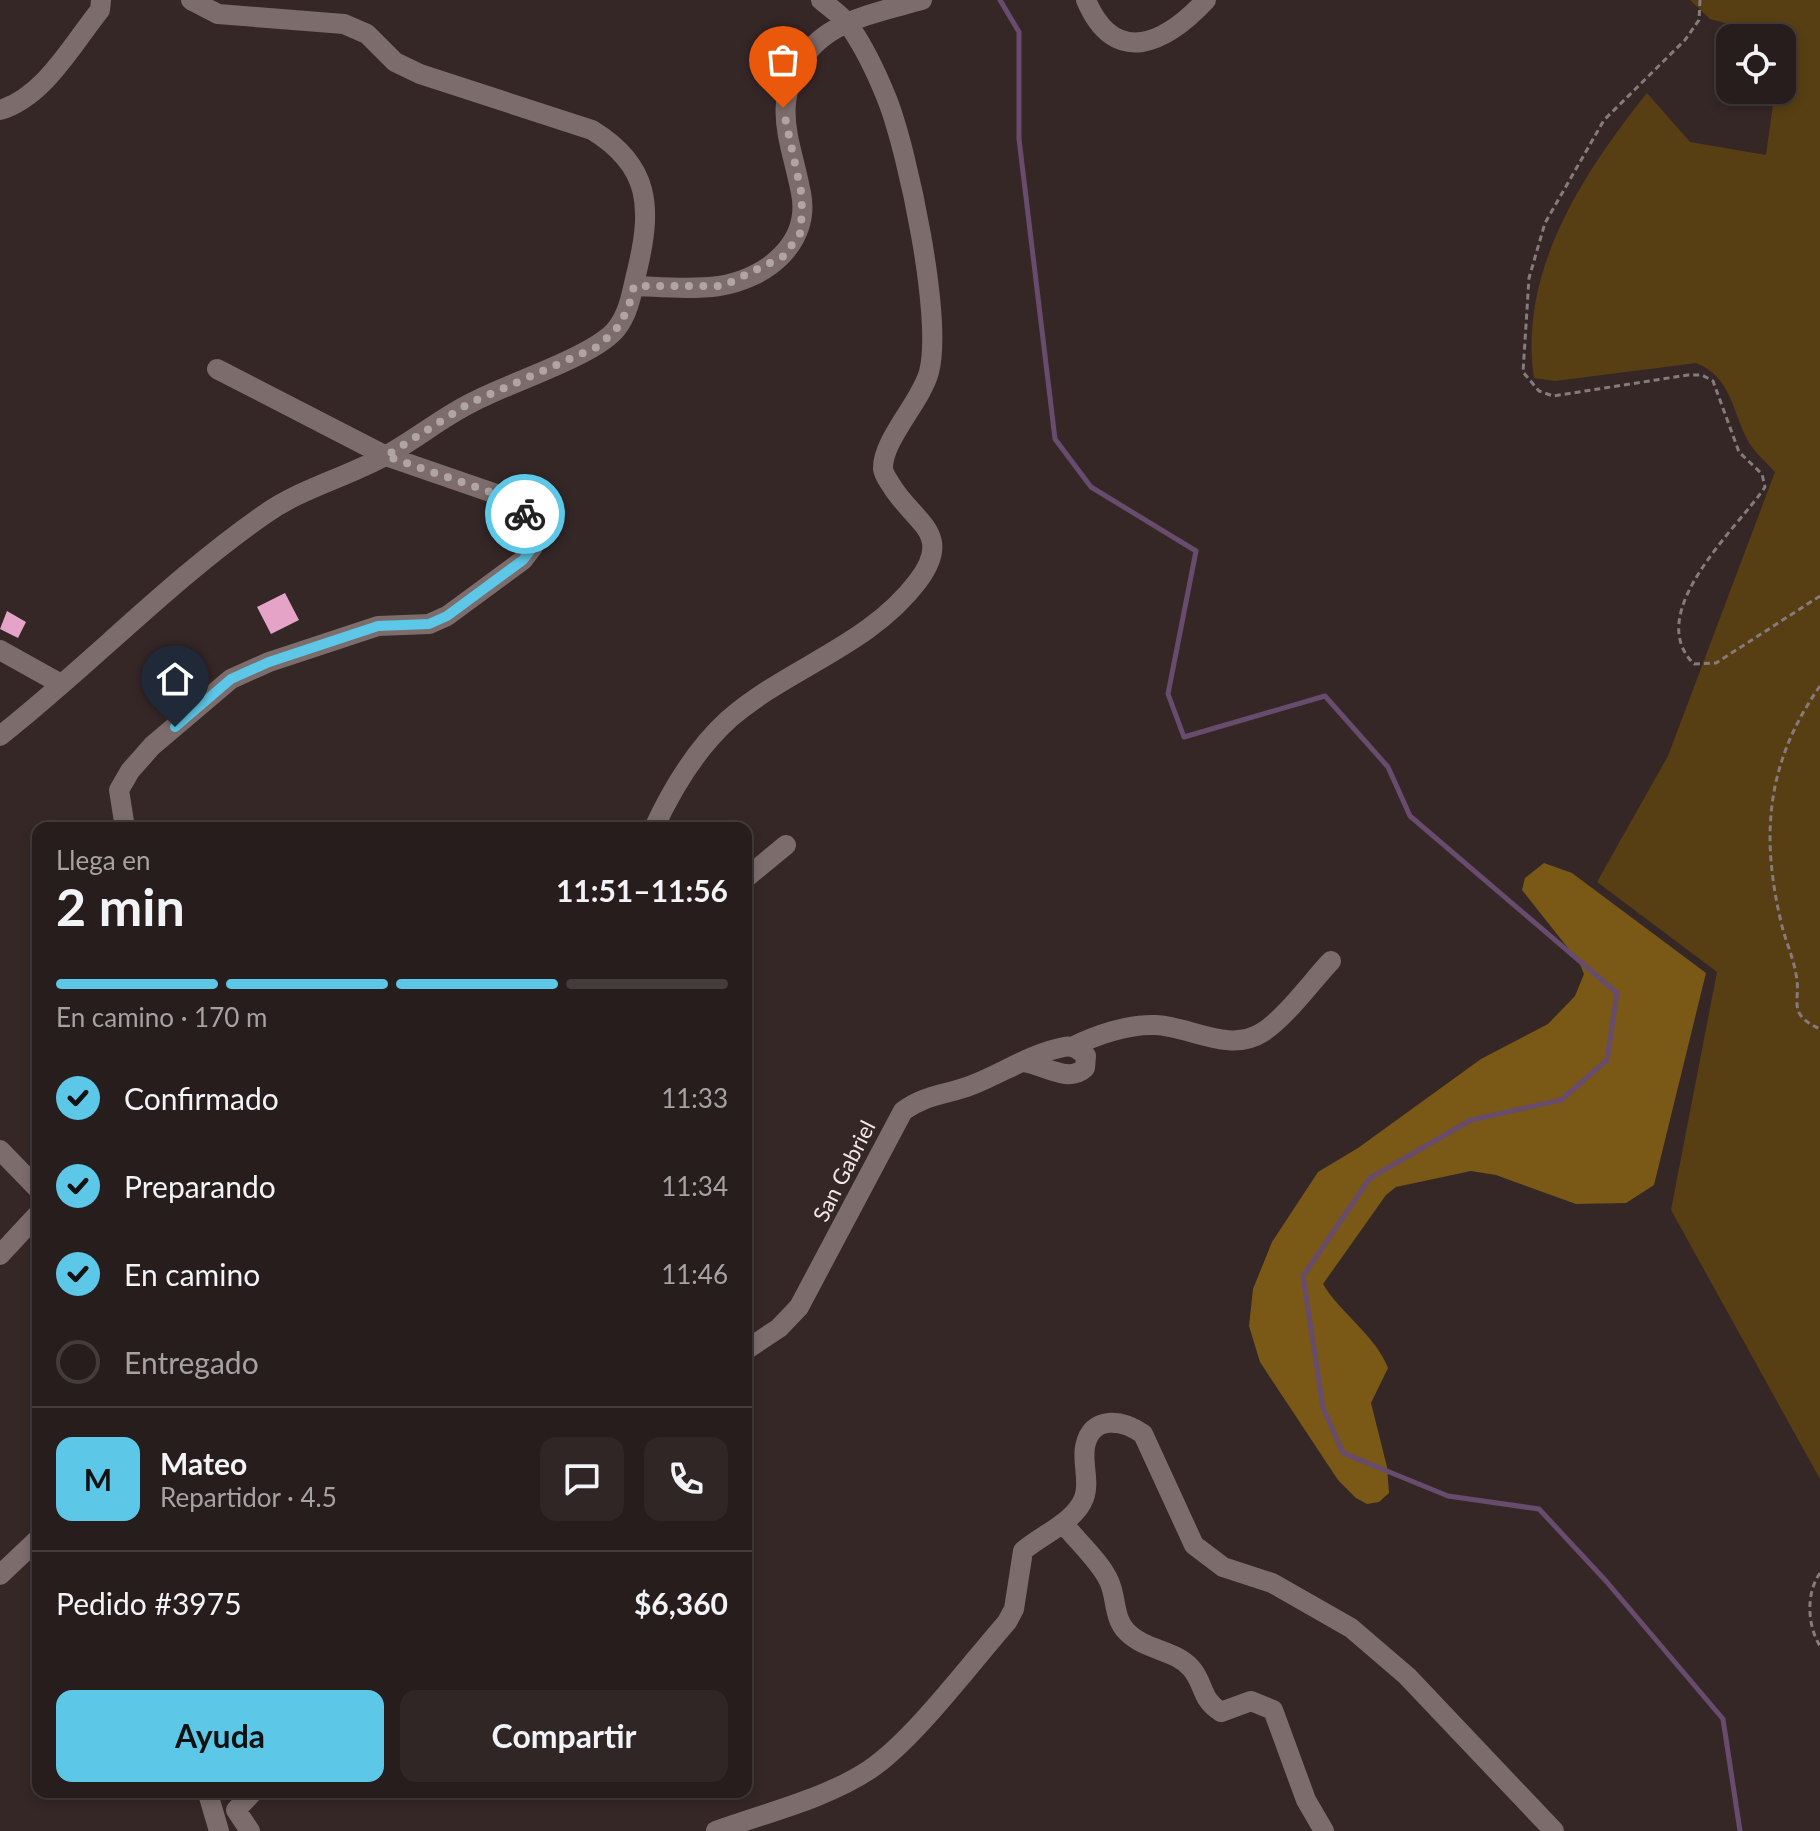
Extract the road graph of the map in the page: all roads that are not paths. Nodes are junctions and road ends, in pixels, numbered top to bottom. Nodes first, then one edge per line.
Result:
1 (101, 0) edge
2 (191, 0) edge
3 (821, 0) edge
4 (922, 0) edge
5 (1086, 0) edge
6 (1206, 0) edge
7 (847, 22) junction
8 (0, 110) edge
9 (634, 286) junction
10 (217, 369) dead end
11 (386, 456) junction
12 (0, 650) edge
13 (61, 684) junction
14 (0, 736) edge
15 (124, 822) edge
16 (657, 822) edge
17 (786, 845) dead end
18 (752, 873) edge
19 (1331, 961) dead end
20 (0, 1150) edge
21 (32, 1183) edge
22 (32, 1220) edge
23 (0, 1255) edge
24 (752, 1346) edge
25 (1063, 1523) junction
26 (32, 1551) edge
27 (0, 1575) edge
28 (209, 1798) edge
29 (247, 1798) edge
30 (236, 1810) junction
31 (216, 1824) edge
32 (250, 1831) edge
33 (716, 1831) edge
34 (1324, 1831) edge
35 (1554, 1831) edge

1 - 8 street
2 - 9 street
3 - 7 street
4 - 7 street
5 - 6 street
7 - 9 street
7 - 16 street
9 - 11 street
10 - 11 street
11 - 13 street
11 - 15 street
12 - 13 street
13 - 14 street
17 - 18 street
19 - 24 street, San Gabriel
20 - 21 street
22 - 23 street
25 - 33 street
25 - 34 street
25 - 35 street
26 - 27 street
28 - 31 street
29 - 30 street
30 - 31 street
30 - 32 street

